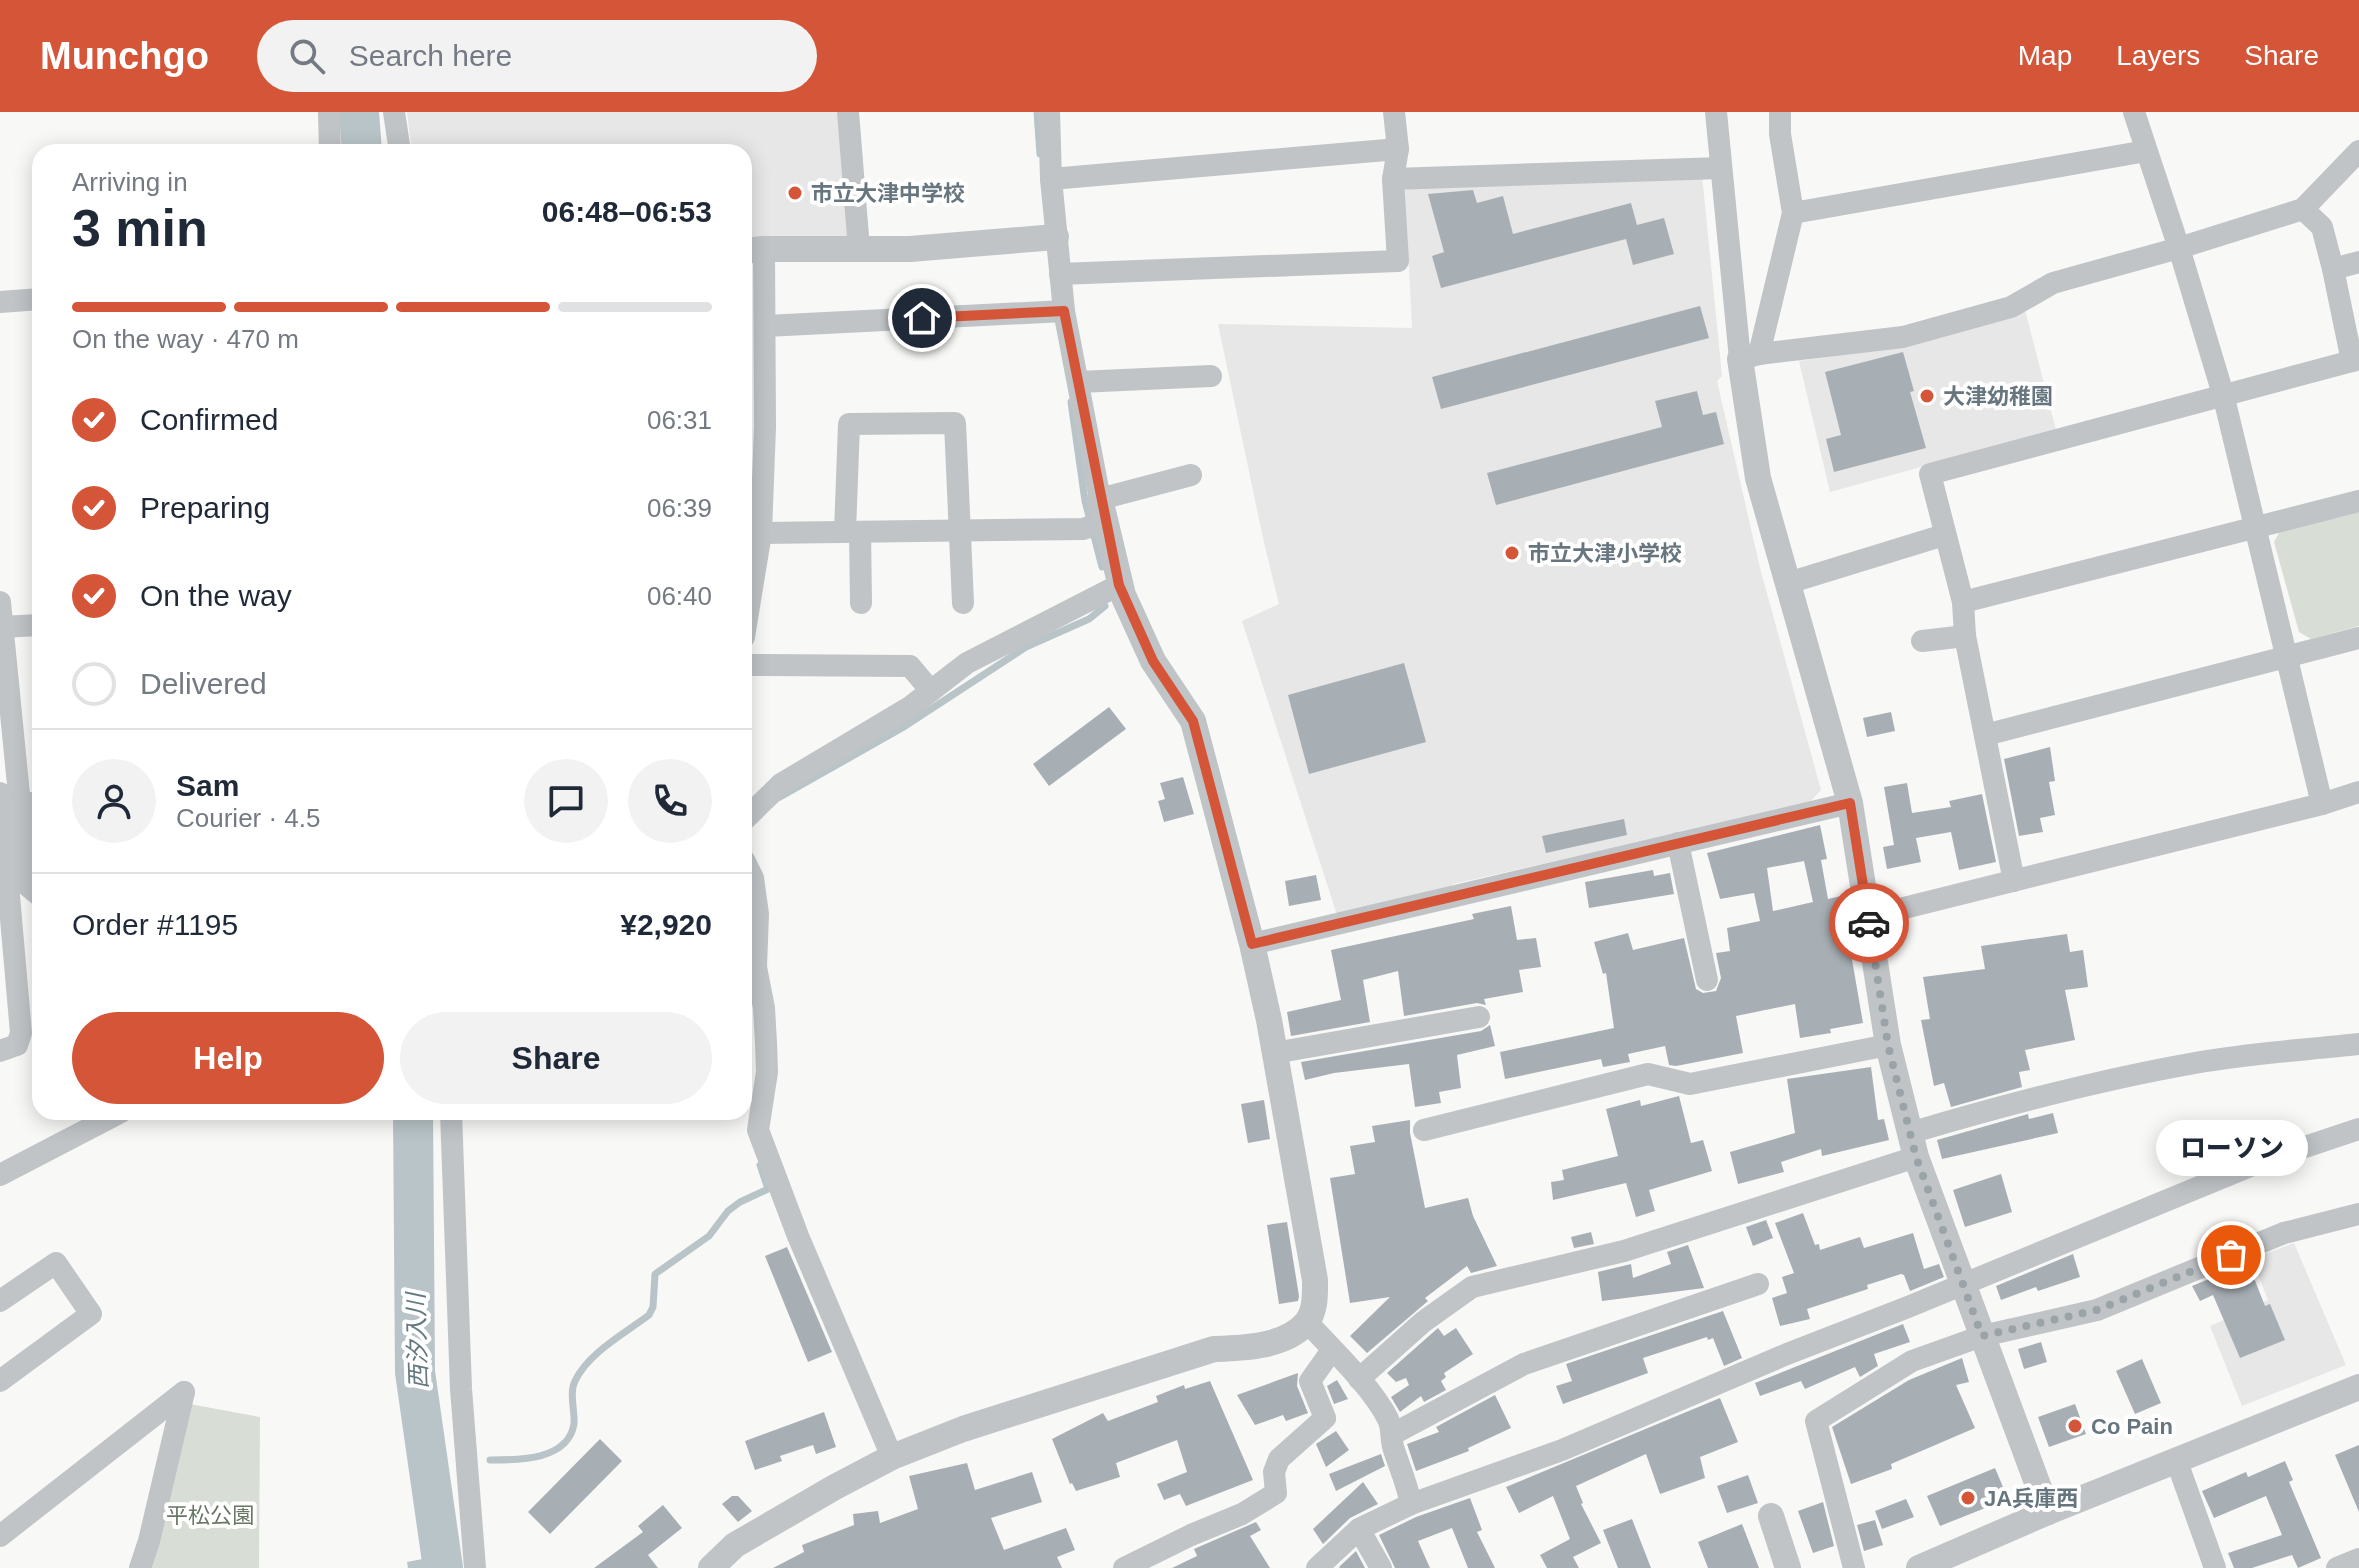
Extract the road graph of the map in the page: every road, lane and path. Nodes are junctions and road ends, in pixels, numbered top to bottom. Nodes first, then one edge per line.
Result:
1 (329, 112) edge
2 (394, 112) edge
3 (848, 112) edge
4 (1049, 112) edge
5 (1394, 112) edge
6 (1716, 112) edge
7 (1780, 112) edge
8 (2134, 112) edge
9 (330, 144) edge
10 (399, 144) edge
11 (1398, 149) junction
12 (2146, 151) junction
13 (2359, 151) edge
14 (1721, 168) junction
15 (1051, 179) junction
16 (1393, 179) junction
17 (2303, 209) junction
18 (1793, 213) junction
19 (1056, 237) junction
20 (2179, 248) junction
21 (859, 249) junction
22 (754, 250) edge
23 (2359, 262) edge
24 (2333, 269) junction
25 (1060, 274) junction
26 (32, 300) edge
27 (0, 302) edge
28 (1064, 311) junction
29 (766, 326) junction
30 (1750, 357) junction
31 (2356, 360) edge
32 (1211, 376) dead end
33 (1079, 382) junction
34 (2223, 394) junction
35 (1191, 475) dead end
36 (2359, 501) edge
37 (1096, 517) junction
38 (2255, 528) junction
39 (961, 531) junction
40 (852, 532) junction
41 (761, 533) junction
42 (1944, 535) junction
43 (752, 577) edge
44 (1788, 583) junction
45 (1119, 585) junction
46 (0, 602) edge
47 (1963, 602) junction
48 (861, 603) dead end
49 (963, 603) dead end
50 (32, 625) edge
51 (1, 627) edge
52 (1965, 636) junction
53 (2359, 638) edge
54 (1922, 641) dead end
55 (2286, 657) junction
56 (752, 665) edge
57 (931, 691) junction
58 (1985, 735) junction
59 (2359, 792) edge
60 (20, 800) edge
61 (1850, 803) junction
62 (2322, 804) junction
63 (752, 812) edge
64 (1678, 843) junction
65 (752, 876) edge
66 (2014, 881) junction
67 (32, 889) edge
68 (1868, 917) junction
69 (1252, 944) junction
70 (8, 972) edge
71 (1707, 980) dead end
72 (1479, 1017) dead end
73 (31, 1031) edge
74 (2359, 1044) edge
75 (1888, 1045) junction
76 (0, 1051) edge
77 (1274, 1053) junction
78 (106, 1120) edge
79 (451, 1120) edge
80 (2359, 1129) edge
81 (1424, 1130) dead end
82 (1913, 1145) junction
83 (0, 1175) edge
84 (2359, 1214) edge
85 (1963, 1283) junction
86 (1758, 1284) dead end
87 (0, 1301) edge
88 (1307, 1322) junction
89 (1982, 1336) junction
90 (1332, 1350) junction
91 (1359, 1379) junction
92 (0, 1381) edge
93 (2359, 1387) edge
94 (1393, 1434) junction
95 (892, 1457) junction
96 (2177, 1462) junction
97 (1411, 1504) junction
98 (2048, 1512) junction
99 (1771, 1516) dead end
100 (1359, 1529) junction
101 (0, 1536) edge
102 (2359, 1559) edge
103 (140, 1568) edge
104 (475, 1568) edge
105 (711, 1568) edge
106 (1124, 1568) edge
107 (1317, 1568) edge
108 (1381, 1568) edge
109 (1788, 1568) edge
110 (1854, 1568) edge
111 (1919, 1568) edge
112 (2215, 1568) edge
113 (2337, 1568) edge

1 - 9 street
2 - 10 street
3 - 21 street
4 - 15 street
5 - 11 street
6 - 14 street
7 - 18 street
8 - 12 street
11 - 15 street
11 - 16 street
12 - 18 street
12 - 20 street
13 - 17 street
14 - 16 street
14 - 30 street
15 - 19 street
16 - 25 street
17 - 20 street
17 - 24 street
18 - 30 street
19 - 21 street
19 - 25 street
20 - 30 street
20 - 34 street
21 - 22 street
22 - 29 street
23 - 24 street
24 - 31 street
25 - 28 street
26 - 27 street
28 - 29 street
28 - 33 street
29 - 41 street
30 - 44 street
31 - 34 street
32 - 33 street
33 - 37 street
34 - 38 street
34 - 42 street
35 - 37 street
36 - 38 street
37 - 39 street
37 - 45 street
38 - 47 street
38 - 55 street
39 - 40 street
39 - 40 street
39 - 49 street
40 - 41 street
40 - 48 street
41 - 43 street
42 - 44 street
42 - 47 street
44 - 61 street
45 - 57 street
45 - 69 street
46 - 51 street
47 - 52 street
50 - 51 street
51 - 60 street
52 - 54 street
52 - 58 street
53 - 55 street
55 - 58 street
55 - 62 street
56 - 57 street
57 - 63 street
58 - 66 street
59 - 62 street
60 - 67 street
60 - 70 street
61 - 64 street
61 - 68 street
62 - 66 street
64 - 69 street
64 - 71 street
65 - 95 street
66 - 68 street
68 - 75 street
69 - 77 street
70 - 73 street
72 - 77 street
73 - 76 street
74 - 82 street
75 - 81 street
75 - 82 street
77 - 88 street
78 - 83 street
79 - 104 street
80 - 85 street
82 - 85 street
82 - 91 street
84 - 89 street
85 - 89 street
85 - 97 street
86 - 94 street
87 - 92 street
88 - 90 street
88 - 95 street
89 - 98 street
89 - 110 street
90 - 91 street
90 - 106 street
91 - 94 street
93 - 96 street
94 - 97 street
95 - 105 street
96 - 98 street
96 - 112 street
97 - 100 street
98 - 111 street
99 - 109 street
100 - 107 street
100 - 108 street
101 - 103 street
102 - 113 street

